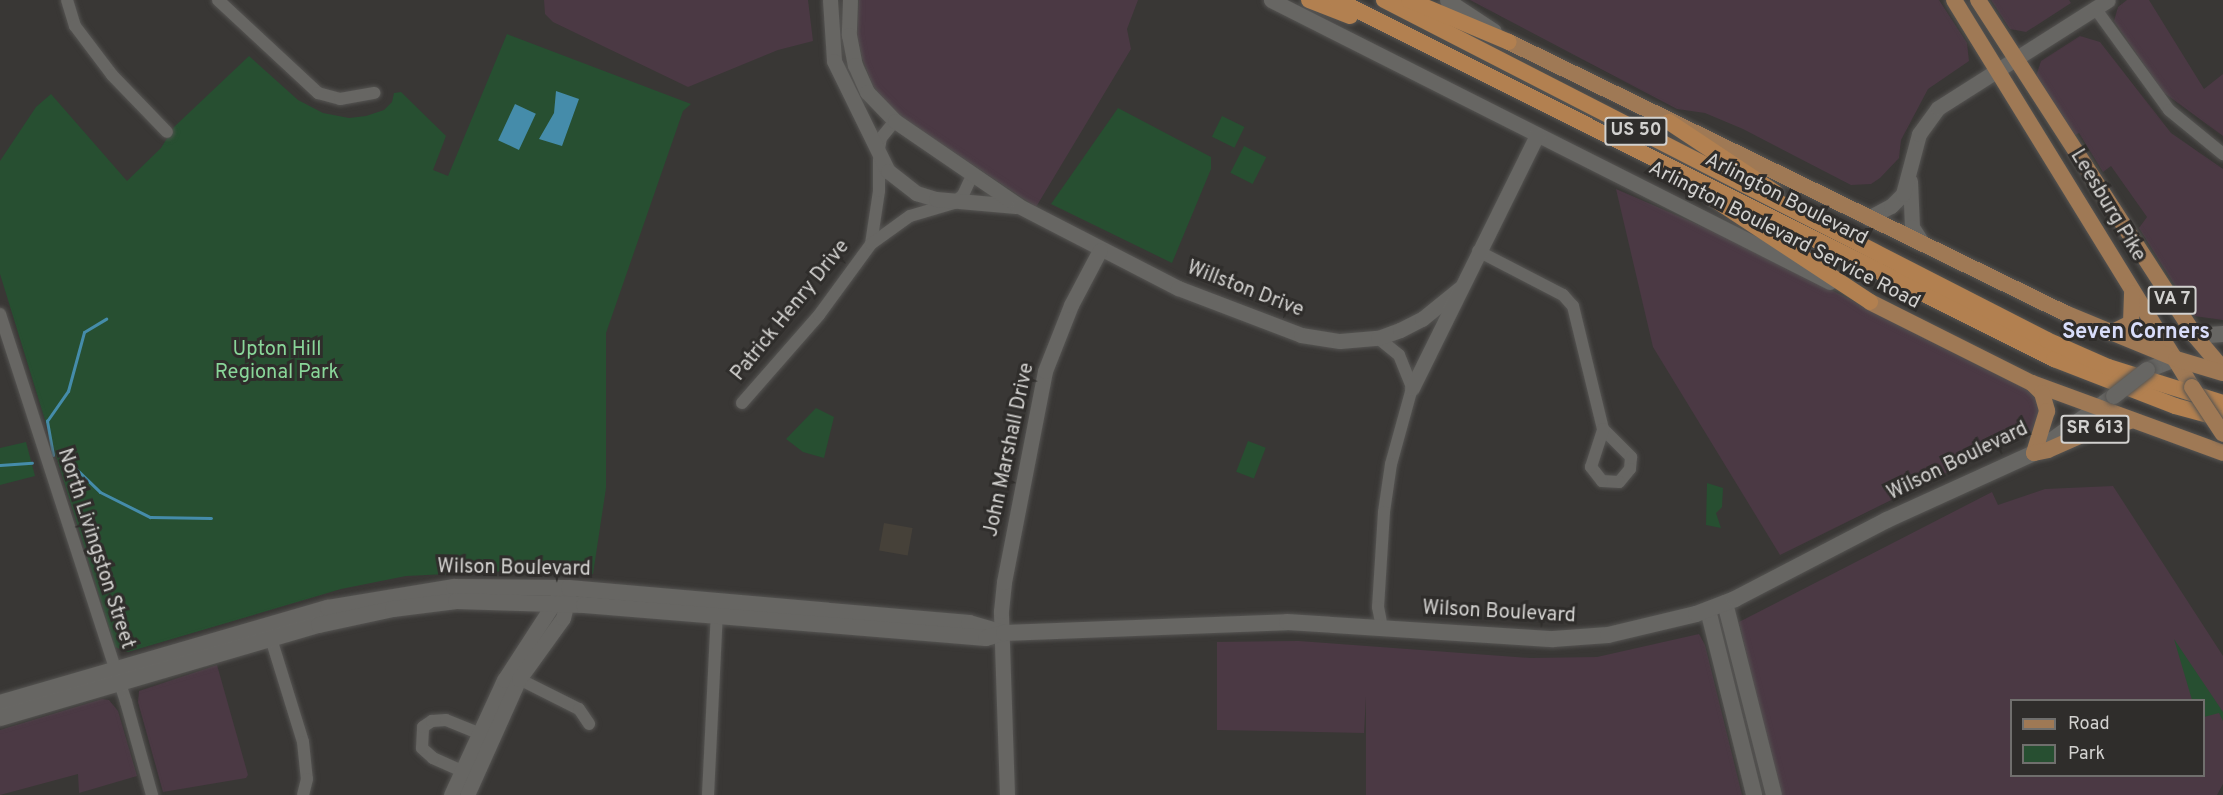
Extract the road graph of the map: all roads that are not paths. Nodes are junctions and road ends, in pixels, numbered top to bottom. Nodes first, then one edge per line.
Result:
1 (67, 0) edge
2 (218, 0) edge
3 (830, 0) edge
4 (850, 0) edge
5 (1271, 0) edge
6 (1309, 0) edge
7 (1337, 0) edge
8 (1384, 0) edge
9 (1409, 0) edge
10 (1447, 0) edge
11 (1954, 0) edge
12 (1978, 0) edge
13 (2108, 0) edge
14 (2095, 8) junction
15 (1509, 42) junction
16 (1450, 55) junction
17 (2015, 58) junction
18 (1998, 69) junction
19 (374, 93) dead end
20 (1554, 109) junction
21 (895, 121) junction
22 (1669, 122) junction
23 (167, 132) dead end
24 (1537, 135) junction
25 (879, 154) junction
26 (2223, 154) edge
27 (972, 176) junction
28 (1910, 178) junction
29 (954, 203) junction
30 (1019, 206) junction
31 (1868, 218) junction
32 (1815, 221) junction
33 (871, 244) junction
34 (1923, 244) junction
35 (1100, 250) junction
36 (1478, 251) junction
37 (2131, 286) junction
38 (1459, 289) junction
39 (1870, 302) junction
40 (0, 314) edge
41 (2111, 333) junction
42 (2223, 334) edge
43 (2195, 336) junction
44 (1378, 338) junction
45 (4, 341) edge
46 (2176, 359) junction
47 (2223, 371) edge
48 (2032, 383) junction
49 (1412, 388) junction
50 (742, 403) dead end
51 (2223, 403) edge
52 (2098, 409) junction
53 (2223, 419) edge
54 (2140, 421) junction
55 (1603, 429) dead end
56 (2223, 434) edge
57 (2034, 453) junction
58 (2223, 453) edge
59 (569, 596) junction
60 (551, 603) junction
61 (1725, 603) junction
62 (717, 609) junction
63 (1708, 610) junction
64 (1382, 627) junction
65 (269, 632) junction
66 (1004, 633) junction
67 (514, 676) junction
68 (115, 677) junction
69 (0, 703) edge
70 (0, 718) edge
71 (589, 724) dead end
72 (479, 733) junction
73 (462, 771) junction
74 (152, 795) edge
75 (303, 795) edge
76 (451, 795) edge
77 (467, 795) edge
78 (708, 795) edge
79 (1007, 795) edge
80 (1754, 795) edge
81 (1774, 795) edge

1 - 23 street
2 - 19 street
3 - 25 street, Patrick Henry Drive
4 - 21 street
5 - 24 street, Arlington Boulevard Service Road
6 - 16 highway
7 - 16 highway, Arlington Boulevard / US 50
8 - 32 highway, Arlington Boulevard / US 50
9 - 15 highway
10 - 15 street
11 - 18 main road, Leesburg Pike / VA 7
12 - 17 main road, Leesburg Pike / VA 7
13 - 14 street
14 - 17 street
14 - 26 street
15 - 22 main road
16 - 20 highway, Arlington Boulevard / US 50
17 - 18 street
17 - 43 main road, Leesburg Pike / VA 7
18 - 28 street
18 - 37 main road, Leesburg Pike / VA 7
20 - 39 highway
20 - 53 highway, Arlington Boulevard / US 50
21 - 25 street, Patrick Henry Drive
21 - 27 street
22 - 31 main road
22 - 32 highway
24 - 36 street
24 - 39 street, Arlington Boulevard Service Road
25 - 29 street, Patrick Henry Drive
25 - 33 street, Patrick Henry Drive
27 - 29 street
27 - 30 street
28 - 31 street
28 - 34 street
29 - 30 street, Patrick Henry Drive
29 - 33 street, Patrick Henry Drive
30 - 35 street, Willston Drive
31 - 34 main road
32 - 51 highway, Arlington Boulevard / US 50
33 - 50 street, Patrick Henry Drive
34 - 41 main road
35 - 44 street, Willston Drive
35 - 66 street, John Marshall Drive
36 - 38 street
36 - 55 street
37 - 41 main road
37 - 46 main road, Leesburg Pike / VA 7
38 - 44 street, Willston Drive
38 - 49 street
39 - 48 main road, Arlington Boulevard Service Road
40 - 45 street, North Livingston Street
41 - 46 main road
42 - 43 main road
43 - 47 main road, Leesburg Pike / VA 7
44 - 49 street
45 - 68 street, North Livingston Street
46 - 47 main road
46 - 52 main road, Wilson Boulevard / SR 613, bridge
46 - 56 main road, Leesburg Pike / VA 7, bridge
48 - 52 main road, Arlington Boulevard Service Road
48 - 57 main road
49 - 64 street
52 - 54 main road, Arlington Boulevard Service Road
52 - 57 main road, Wilson Boulevard / SR 613
54 - 57 main road, SR 613
54 - 58 main road, Arlington Boulevard Service Road
57 - 61 main road, Wilson Boulevard / SR 613
59 - 60 main road, Wilson Boulevard
59 - 62 main road, Wilson Boulevard
59 - 65 main road, Wilson Boulevard
59 - 67 street
60 - 65 main road, Wilson Boulevard
60 - 67 street
61 - 63 main road, Wilson Boulevard / SR 613
61 - 81 main road
62 - 66 main road, Wilson Boulevard
62 - 78 street
63 - 64 main road, Wilson Boulevard / SR 613
63 - 80 main road
64 - 66 main road, Wilson Boulevard / SR 613
65 - 68 main road, Wilson Boulevard
65 - 75 street
66 - 79 street, John Marshall Drive
67 - 71 street
67 - 72 street
67 - 77 street
68 - 69 main road, Wilson Boulevard
68 - 70 main road, Wilson Boulevard
68 - 74 street, North Livingston Street
72 - 73 street
72 - 73 street
73 - 76 street

